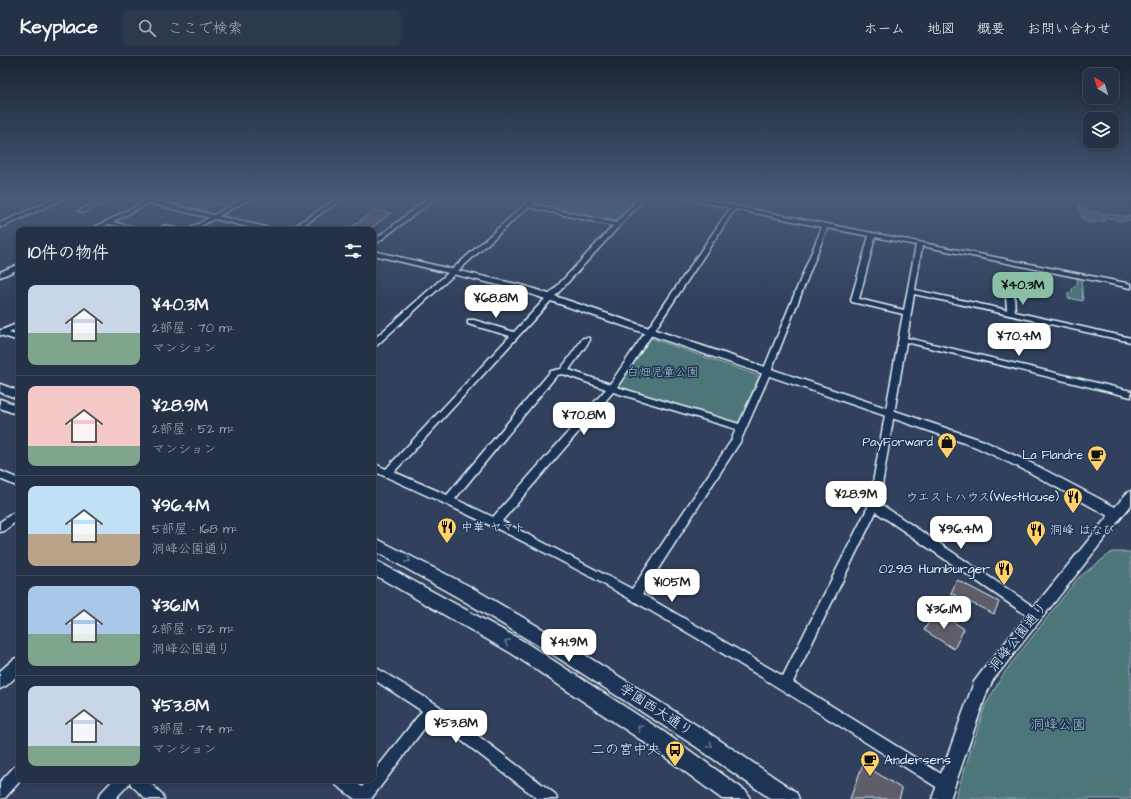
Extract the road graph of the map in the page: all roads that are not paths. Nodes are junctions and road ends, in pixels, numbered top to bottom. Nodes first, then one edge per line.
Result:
1 (389, 232) edge
2 (498, 232) edge
3 (612, 232) edge
4 (717, 232) edge
5 (823, 232) edge
6 (855, 232) edge
7 (872, 235) junction
8 (376, 242) edge
9 (919, 244) junction
10 (376, 254) edge
11 (16, 267) edge
12 (454, 272) junction
13 (0, 275) edge
14 (1131, 286) edge
15 (911, 291) junction
16 (1010, 296) dead end
17 (550, 298) junction
18 (907, 312) junction
19 (1011, 313) junction
20 (471, 322) dead end
21 (16, 326) edge
22 (650, 332) junction
23 (2, 333) edge
24 (515, 336) junction
25 (16, 338) edge
26 (903, 339) junction
27 (586, 340) dead end
28 (1131, 340) edge
29 (376, 341) edge
30 (564, 371) junction
31 (767, 371) junction
32 (0, 388) edge
33 (612, 388) junction
34 (16, 394) edge
35 (1131, 394) edge
36 (0, 403) edge
37 (16, 410) edge
38 (891, 412) junction
39 (742, 428) junction
40 (376, 468) edge
41 (388, 473) junction
42 (0, 475) edge
43 (16, 482) edge
44 (1131, 496) edge
45 (448, 500) junction
46 (874, 505) junction
47 (1116, 514) junction
48 (16, 515) edge
49 (495, 522) junction
50 (0, 528) edge
51 (376, 545) edge
52 (376, 568) edge
53 (635, 595) junction
54 (1036, 615) junction
55 (16, 667) edge
56 (376, 674) edge
57 (0, 681) edge
58 (786, 683) junction
59 (431, 709) junction
60 (16, 775) edge
61 (376, 781) edge
62 (120, 783) edge
63 (139, 783) edge
64 (345, 783) edge
65 (374, 783) edge
66 (944, 792) edge
67 (0, 793) edge
68 (363, 798) edge
69 (105, 799) edge
70 (157, 799) edge
71 (550, 799) edge
72 (740, 799) edge
73 (789, 799) edge

1 - 8 street
2 - 12 street
3 - 17 street
4 - 22 street
5 - 31 street
6 - 7 street
7 - 9 street
7 - 18 street
9 - 14 street
9 - 15 street
10 - 12 street
11 - 13 street
12 - 17 street
12 - 29 street
15 - 18 street
15 - 19 street
16 - 19 street
17 - 22 street
17 - 24 street
18 - 26 street
19 - 28 street
20 - 24 street
21 - 23 street
22 - 31 street
22 - 33 street
23 - 25 street
24 - 41 street
26 - 35 street
26 - 38 street
27 - 30 street
30 - 33 street
30 - 45 street
31 - 38 street
31 - 39 street
32 - 34 main road
33 - 39 street
33 - 49 street
36 - 37 main road
38 - 46 street
38 - 47 street
39 - 53 street
40 - 41 street
41 - 45 street
42 - 43 street
44 - 47 street, 洞峰公園通り
45 - 49 street
46 - 54 street
46 - 58 street
47 - 54 street, 洞峰公園通り
48 - 50 street
49 - 53 street
51 -> 73 main road, 学園西大通り
72 -> 52 main road, 学園西大通り
53 - 58 street
54 - 66 street, 洞峰公園通り
55 - 57 street
56 - 59 street
58 - 66 street
59 - 61 street
59 - 71 street
60 - 67 street
62 - 69 street
63 - 70 street
64 - 68 street
65 - 68 street

